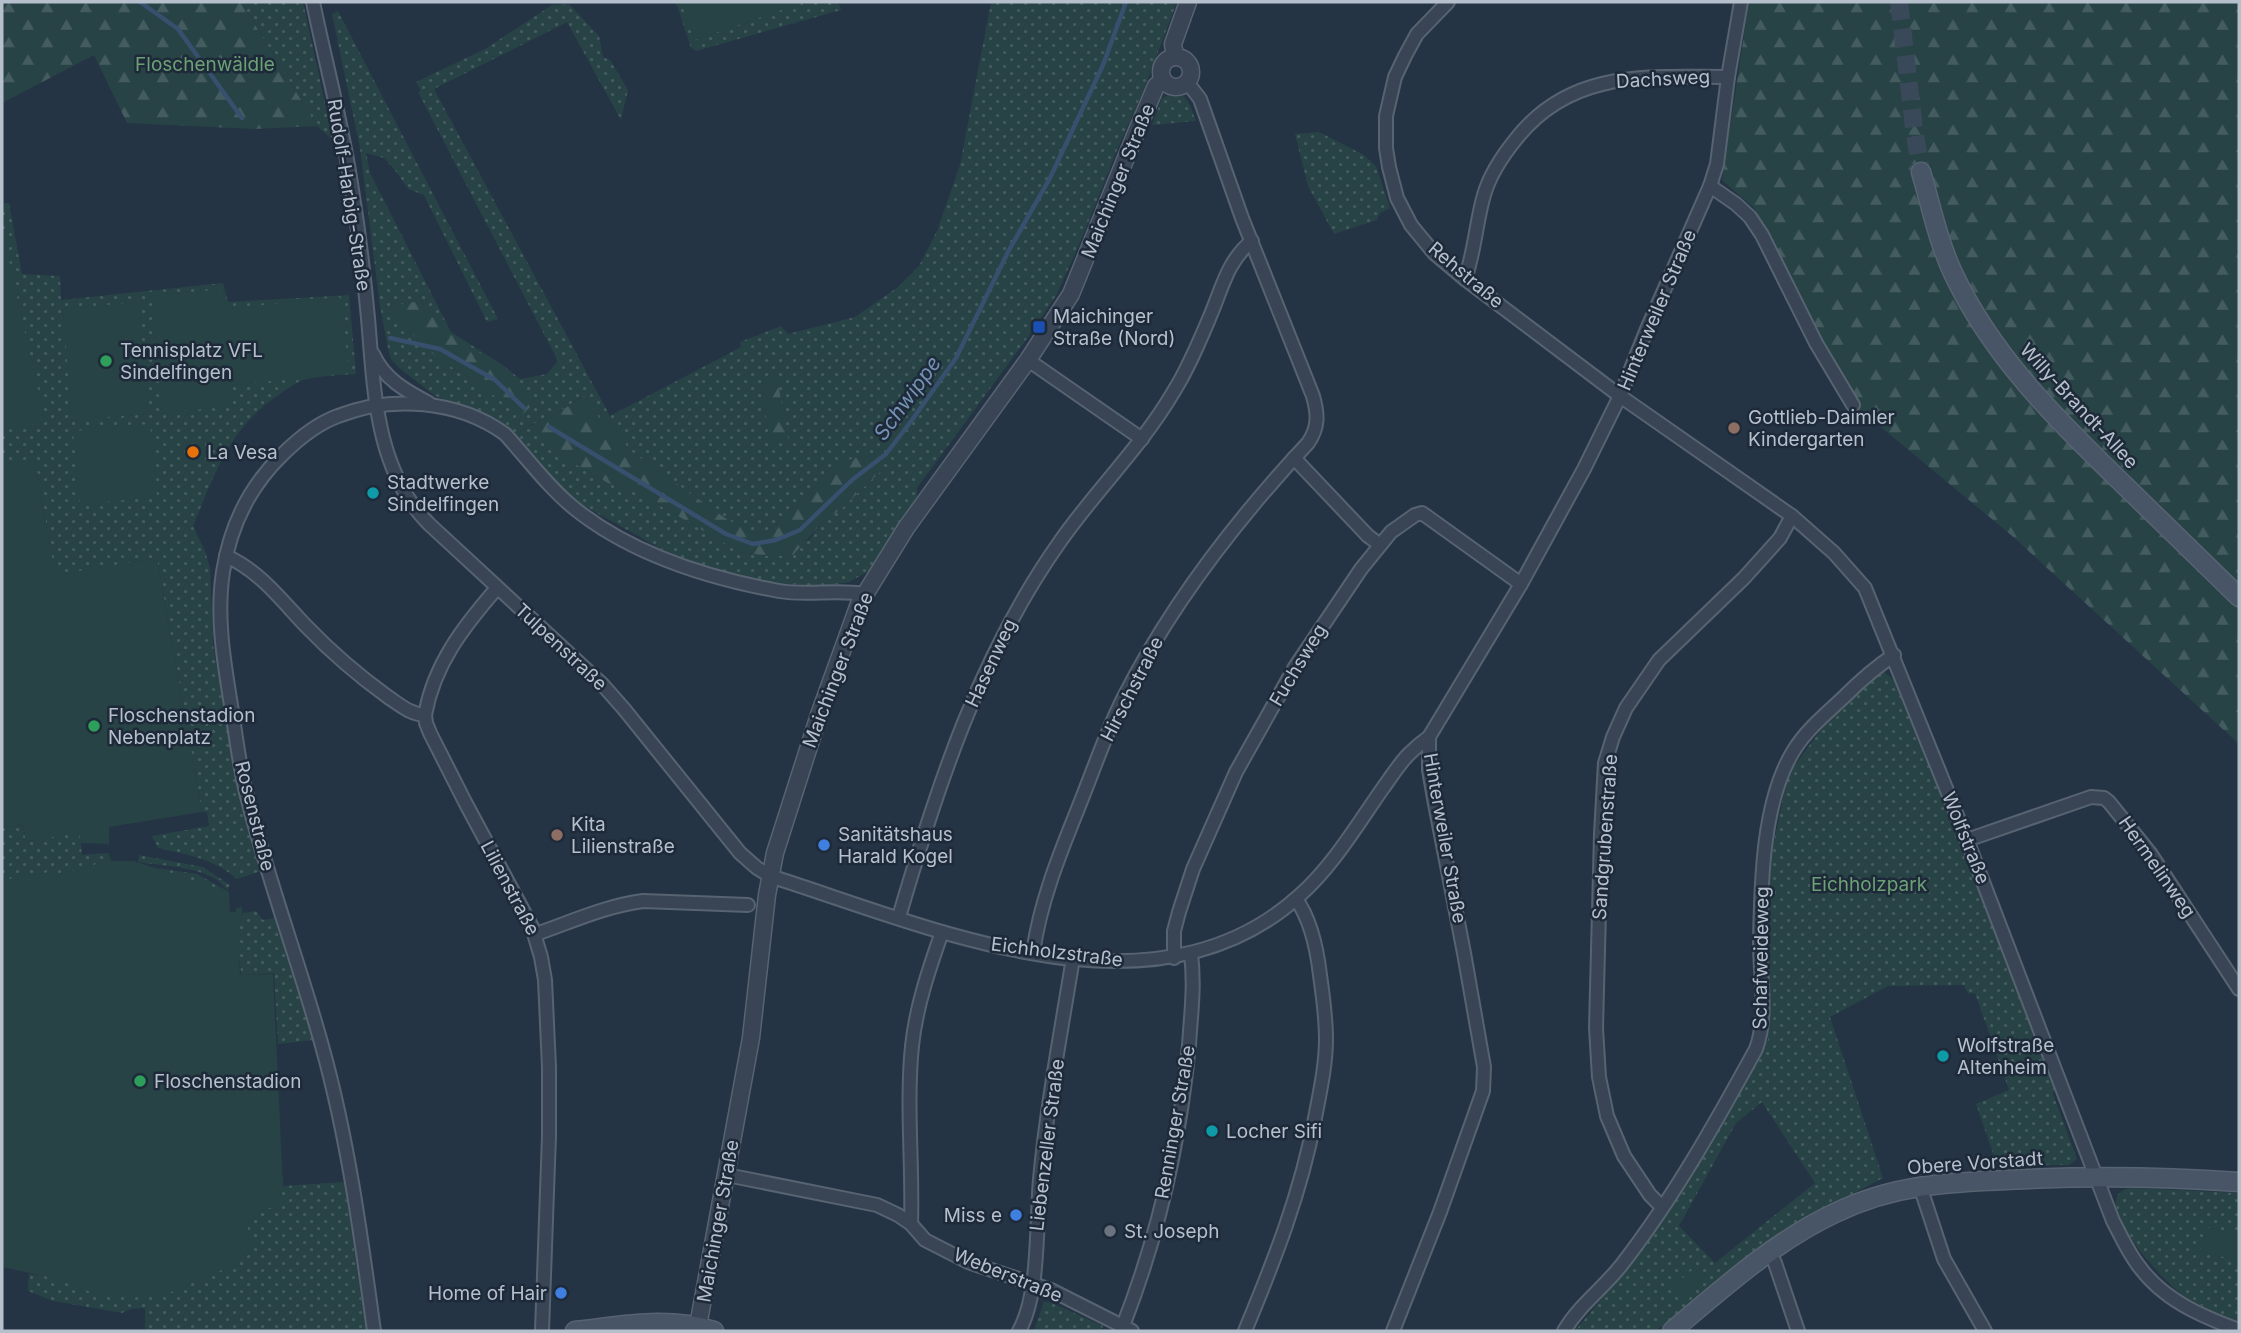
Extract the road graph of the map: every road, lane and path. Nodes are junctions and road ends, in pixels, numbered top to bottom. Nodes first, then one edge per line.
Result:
1 (313, 2) edge
2 (1188, 2) edge
3 (1448, 2) edge
4 (1741, 2) edge
5 (1175, 57) junction
6 (1728, 76) junction
7 (1163, 80) junction
8 (1187, 82) junction
9 (1922, 172) tunnel mouth
10 (1710, 186) junction
11 (1252, 242) junction
12 (1465, 279) junction
13 (370, 348) junction
14 (1028, 360) junction
15 (1620, 396) junction
16 (433, 405) junction
17 (1853, 405) dead end
18 (376, 406) junction
19 (1142, 439) junction
20 (1294, 458) junction
21 (1792, 516) junction
22 (1379, 544) junction
23 (226, 556) junction
24 (1521, 584) junction
25 (497, 588) junction
26 (864, 594) junction
27 (2239, 597) edge
28 (1894, 655) junction
29 (425, 715) junction
30 (1429, 737) junction
31 (1968, 841) junction
32 (770, 876) junction
33 (1296, 898) junction
34 (748, 905) dead end
35 (899, 917) junction
36 (942, 932) junction
37 (536, 934) junction
38 (1033, 953) junction
39 (1191, 954) junction
40 (1073, 958) junction
41 (1174, 958) junction
42 (2239, 989) edge
43 (727, 1175) junction
44 (2097, 1178) junction
45 (2239, 1182) edge
46 (1920, 1186) junction
47 (1662, 1207) junction
48 (911, 1224) junction
49 (1769, 1253) junction
50 (1033, 1285) junction
51 (1127, 1328) edge
52 (703, 1329) edge
53 (2239, 1330) edge
54 (374, 1331) edge
55 (542, 1331) edge
56 (575, 1331) edge
57 (1019, 1331) edge
58 (1245, 1331) edge
59 (1393, 1331) edge
60 (1564, 1331) edge
61 (1672, 1331) edge
62 (1798, 1331) edge
63 (1985, 1331) edge

1 - 13 street, Rudolf-Harbig-Straße
2 - 5 street, Maichinger Straße
3 - 12 street, Rehstraße
4 - 6 street, Hinterweiler Straße
5 - 7 street, Maichinger Straße
5 - 8 street
6 - 10 street, Hinterweiler Straße
6 - 12 street, Dachsweg
7 - 8 street, Maichinger Straße
7 - 14 street, Maichinger Straße
8 - 11 street, Hirschstraße
9 - 27 main road, Willy-Brandt-Allee
10 - 15 street, Hinterweiler Straße
10 - 17 street
11 - 19 street, Hasenweg
11 - 20 street, Hirschstraße
12 - 15 street, Rehstraße
13 - 16 street, Rudolf-Harbig-Straße
13 - 18 street, Rudolf-Harbig-Straße
14 - 19 street
14 - 26 street, Maichinger Straße
15 - 21 street, Wolfstraße
15 - 24 street, Hinterweiler Straße
16 - 18 street, Rosenstraße
16 - 26 street, Rosenstraße
18 - 23 street, Rosenstraße
18 - 25 street, Tulpenstraße
19 - 35 street, Hasenweg
20 - 22 street
20 - 38 street, Hirschstraße
21 - 28 street, Wolfstraße
21 - 47 street, Sandgrubenstraße
22 - 24 street, Fuchsweg
22 - 41 street, Fuchsweg
23 - 29 street
23 - 54 street, Rosenstraße
24 - 30 street, Hinterweiler Straße
25 - 29 street
25 - 32 street, Tulpenstraße
26 - 32 street, Maichinger Straße
28 - 31 street, Wolfstraße
28 - 47 street, Schafweideweg
29 - 37 street, Lilienstraße
30 - 33 street, Eichholzstraße
30 - 59 street, Hinterweiler Straße
31 - 42 street, Hermelinweg
31 - 44 street, Wolfstraße
32 - 35 street, Eichholzstraße
32 - 43 street, Maichinger Straße
33 - 39 street, Eichholzstraße
33 - 58 street
34 - 37 street
35 - 36 street, Eichholzstraße
36 - 38 street, Eichholzstraße
36 - 48 street
37 - 55 street, Lilienstraße
38 - 40 street, Eichholzstraße
39 - 41 street, Eichholzstraße
39 - 51 street, Renninger Straße
40 - 41 street, Eichholzstraße
40 - 50 street, Liebenzeller Straße
43 - 48 street, Weberstraße
43 - 52 street, Maichinger Straße
44 - 45 main road, Obere Vorstadt
44 - 46 main road, Obere Vorstadt
44 - 53 street, Wolfstraße
46 - 49 main road, Obere Vorstadt
46 - 63 street
47 - 60 street, Schafweideweg
48 - 50 street, Weberstraße
49 - 61 main road, Obere Vorstadt
49 - 62 street
50 - 51 street, Weberstraße
50 - 57 street, Liebenzeller Straße
52 - 56 main road

